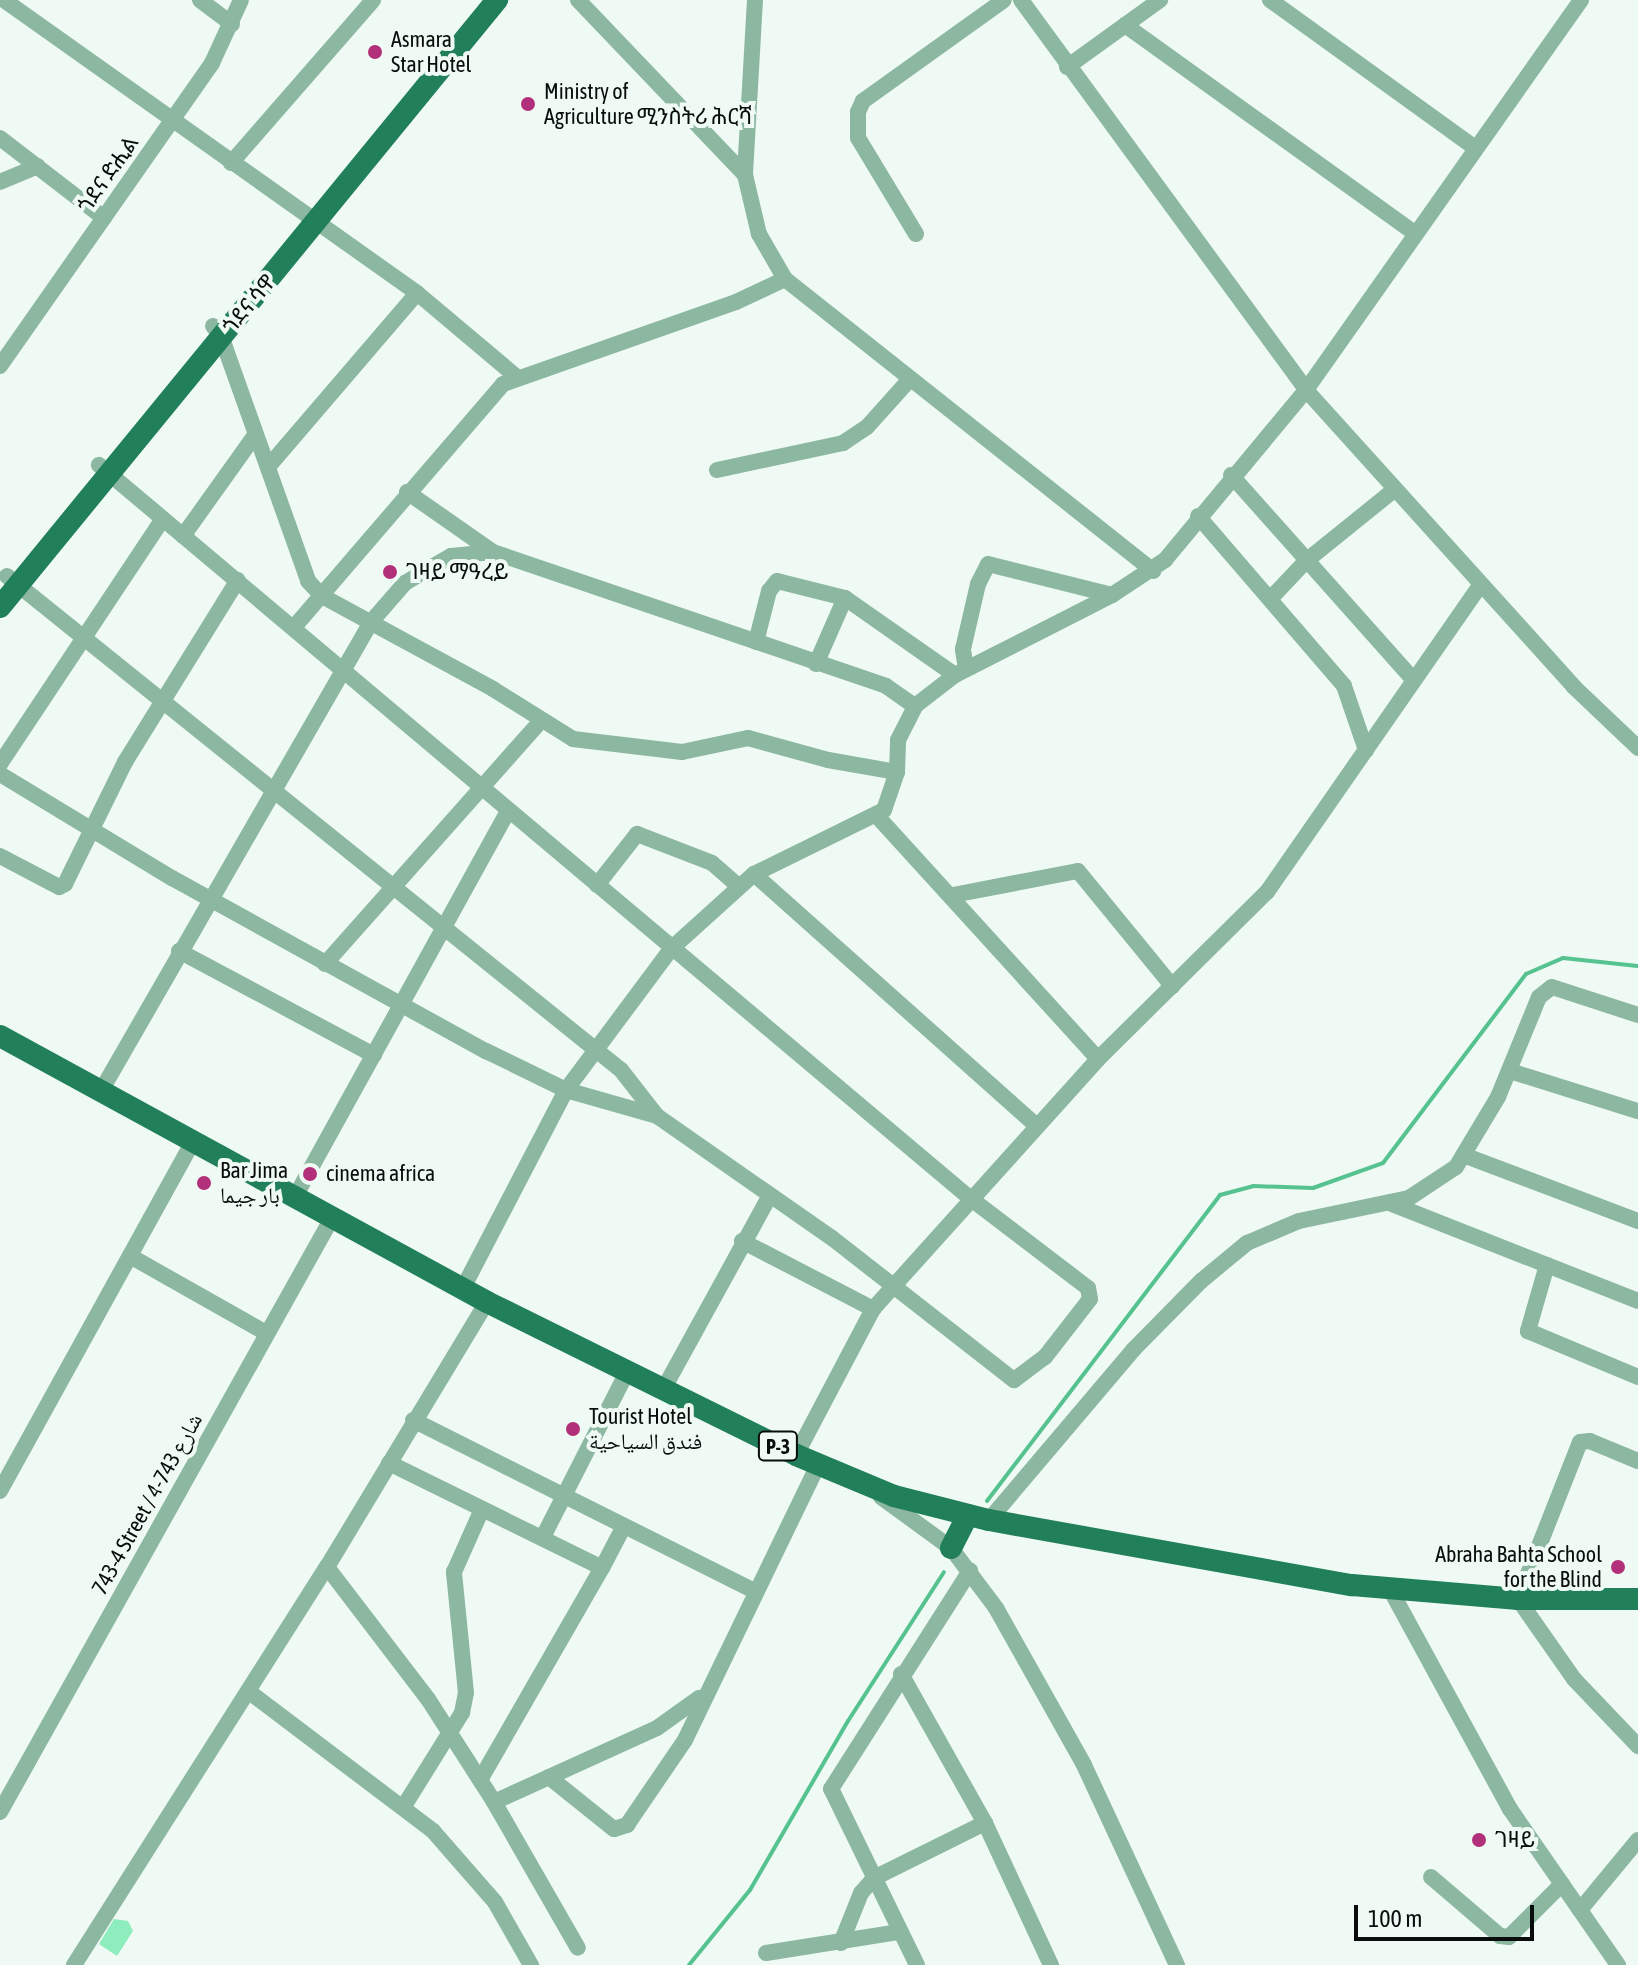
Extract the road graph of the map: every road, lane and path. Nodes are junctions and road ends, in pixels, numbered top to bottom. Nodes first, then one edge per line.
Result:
1 (4, 0) edge
2 (200, 0) edge
3 (241, 0) edge
4 (373, 0) edge
5 (481, 0) edge
6 (497, 0) edge
7 (578, 0) edge
8 (755, 0) edge
9 (1004, 0) edge
10 (1021, 0) edge
11 (1160, 0) edge
12 (1270, 0) edge
13 (1581, 0) edge
14 (232, 24) junction
15 (1125, 25) junction
16 (1067, 67) junction
17 (172, 121) junction
18 (0, 138) edge
19 (1475, 148) junction
20 (231, 163) junction
21 (38, 166) junction
22 (745, 175) junction
23 (0, 182) edge
24 (104, 218) junction
25 (311, 218) junction
26 (1414, 233) junction
27 (916, 234) dead end
28 (785, 279) junction
29 (417, 293) junction
30 (217, 331) junction
31 (6, 345) edge
32 (0, 366) edge
33 (518, 378) junction
34 (910, 379) junction
35 (1306, 390) junction
36 (255, 435) junction
37 (268, 467) junction
38 (104, 469) junction
39 (717, 470) dead end
40 (1231, 475) junction
41 (1394, 490) junction
42 (407, 492) junction
43 (1198, 516) junction
44 (163, 519) junction
45 (183, 536) junction
46 (493, 552) junction
47 (1306, 561) junction
48 (1153, 571) junction
49 (238, 580) junction
50 (8, 582) edge
51 (1480, 585) junction
52 (1112, 595) junction
53 (322, 596) junction
54 (845, 598) junction
55 (1271, 598) junction
56 (0, 607) edge
57 (371, 622) junction
58 (295, 626) junction
59 (85, 640) junction
60 (756, 642) junction
61 (816, 664) junction
62 (342, 667) junction
63 (961, 672) junction
64 (1412, 678) junction
65 (161, 701) junction
66 (915, 706) junction
67 (541, 721) junction
68 (1638, 748) edge
69 (1366, 750) junction
70 (0, 764) edge
71 (897, 772) junction
72 (0, 774) edge
73 (483, 788) junction
74 (276, 791) junction
75 (508, 811) junction
76 (877, 816) junction
77 (89, 828) junction
78 (0, 856) edge
79 (754, 874) junction
80 (597, 885) junction
81 (738, 886) junction
82 (394, 887) junction
83 (953, 895) junction
84 (210, 896) junction
85 (446, 926) junction
86 (672, 948) junction
87 (179, 951) junction
88 (325, 964) junction
89 (1172, 986) junction
90 (403, 1006) junction
91 (1638, 1015) edge
92 (3, 1045) edge
93 (594, 1048) junction
94 (374, 1055) junction
95 (1098, 1059) junction
96 (1510, 1071) junction
97 (566, 1090) junction
98 (101, 1091) junction
99 (1638, 1111) edge
100 (657, 1116) junction
101 (1036, 1125) junction
102 (193, 1141) junction
103 (1466, 1156) junction
104 (770, 1195) junction
105 (295, 1197) junction
106 (971, 1199) junction
107 (1392, 1204) junction
108 (332, 1218) junction
109 (1638, 1221) edge
110 (742, 1241) junction
111 (130, 1256) junction
112 (1547, 1265) junction
113 (893, 1286) junction
114 (462, 1290) junction
115 (1638, 1301) edge
116 (487, 1302) junction
117 (873, 1309) junction
118 (266, 1333) junction
119 (627, 1372) junction
120 (1638, 1377) edge
121 (663, 1390) junction
122 (413, 1420) junction
123 (796, 1455) junction
124 (1638, 1461) edge
125 (389, 1463) junction
126 (818, 1465) junction
127 (6, 1467) edge
128 (862, 1484) junction
129 (0, 1491) edge
130 (564, 1495) junction
131 (482, 1509) junction
132 (979, 1517) junction
133 (624, 1526) junction
134 (543, 1537) junction
135 (951, 1548) junction
136 (327, 1567) junction
137 (602, 1568) junction
138 (970, 1571) junction
139 (1390, 1589) junction
140 (754, 1591) junction
141 (1518, 1599) junction
142 (1638, 1599) edge
143 (901, 1674) junction
144 (248, 1691) junction
145 (703, 1694) junction
146 (451, 1735) junction
147 (1638, 1746) edge
148 (549, 1777) junction
149 (480, 1780) junction
150 (494, 1802) junction
151 (404, 1806) junction
152 (0, 1812) edge
153 (985, 1823) junction
154 (1638, 1840) edge
155 (1431, 1877) dead end
156 (874, 1878) junction
157 (1562, 1884) junction
158 (1580, 1910) junction
159 (899, 1932) junction
160 (841, 1943) junction
161 (578, 1948) dead end
162 (766, 1953) dead end
163 (74, 1965) edge
164 (531, 1965) edge
165 (917, 1965) edge
166 (1051, 1965) edge
167 (1177, 1965) edge
168 (1618, 1965) edge

1 - 17 street
2 - 14 street
3 - 14 street, ጎደና ድሒል
4 - 20 street
5 - 25 main road, ጎደና ሳዋ
6 - 25 main road, ጎደና ሳዋ
7 - 22 street
8 - 22 street
9 - 27 street
10 - 16 street
11 - 15 street
12 - 19 street
13 - 19 street
14 - 17 street, ጎደና ድሒል
15 - 16 street
15 - 26 street
16 - 35 street
17 - 20 street
17 - 24 street, ጎደና ድሒል
18 - 21 street
19 - 26 street
20 - 25 street
21 - 23 street
21 - 24 street
22 - 28 street
24 - 31 street, ጎደና ድሒል
25 - 29 street
25 - 30 main road, ጎደና ሳዋ
26 - 35 street
28 - 33 street
28 - 34 street
29 - 33 street
29 - 37 street
30 - 36 street
30 - 38 main road, ጎደና ሳዋ
31 - 32 street, ጎደና ድሒል
33 - 42 street
34 - 39 street
34 - 48 street
35 - 40 street
35 - 41 street
36 - 37 street
36 - 45 street
37 - 53 street
38 - 44 street
38 - 50 main road, ጎደና ሳዋ
40 - 43 street
40 - 47 street
41 - 47 street
41 - 51 street
42 - 46 street
42 - 53 street
43 - 48 street
43 - 55 street
44 - 45 street
44 - 59 street
45 - 49 street
46 - 57 street
46 - 60 street
47 - 55 street
47 - 64 street
48 - 52 street
49 - 58 street
49 - 65 street
50 - 56 main road, ጎደና ሳዋ
50 - 59 street
51 - 64 street
51 - 68 street
52 - 63 street
52 - 63 street
53 - 57 street
53 - 58 street
54 - 60 street
54 - 61 street
54 - 63 street
55 - 69 street
57 - 62 street
57 - 67 street
58 - 62 street
59 - 65 street
59 - 70 street
60 - 61 street
61 - 66 street
62 - 73 street
62 - 74 street
63 - 66 street
64 - 69 street
65 - 74 street
65 - 77 street
66 - 71 street
67 - 71 street
67 - 73 street
69 - 89 street
71 - 76 street
72 - 77 street
73 - 75 street
73 - 82 street
74 - 82 street
74 - 84 street
75 - 80 street
75 - 85 street
76 - 79 street
76 - 83 street
77 - 78 street
77 - 84 street
79 - 81 street
79 - 101 street
80 - 81 street
80 - 86 street
81 - 86 street
82 - 85 street
82 - 88 street
83 - 89 street
83 - 95 street
84 - 87 street
84 - 88 street
85 - 90 street
85 - 93 street
86 - 93 street
86 - 106 street
87 - 94 street
87 - 98 street
88 - 90 street
89 - 95 street
90 - 94 street
90 - 97 street
91 - 96 street
92 - 98 main road, P-3
93 - 97 street
93 - 100 street
94 - 105 street
95 - 101 street
96 - 99 street
96 - 103 street
97 - 100 street
97 - 114 street
98 - 102 main road, P-3
100 - 104 street
101 - 106 street
102 - 105 main road, P-3
102 - 111 street
103 - 107 street
103 - 109 street
104 - 110 street
104 - 113 street
105 - 108 main road, P-3
106 - 113 street
106 - 113 street
107 - 112 street
107 - 132 street
108 - 114 main road, P-3
108 - 118 street, 743-4 Street / شارع 743-4
110 - 117 street
110 - 121 street
111 - 118 street
111 - 127 street
112 - 115 street
112 - 120 street
113 - 117 street
114 - 116 main road, P-3
116 - 119 main road, P-3
116 - 122 street
117 - 123 street
118 - 152 street, 743-4 Street / شارع 743-4
119 - 121 main road, P-3
119 - 130 street
121 - 123 main road, P-3
122 - 125 street
122 - 130 street
123 - 126 main road, P-3
124 - 141 street
125 - 131 street
125 - 136 street
126 - 128 main road, P-3
126 - 140 street
127 - 129 street
128 - 132 main road, P-3
128 - 135 street
130 - 133 street
130 - 134 street
131 - 134 street
131 - 146 street
132 - 135 main road
132 - 139 main road, P-3
133 - 137 street
133 - 140 street
134 - 137 street
135 - 138 street
136 - 144 street
136 - 146 street
137 - 149 street
138 - 143 street
138 - 167 street
139 - 141 main road, P-3
139 - 157 street
140 - 145 street
141 - 142 main road, P-3
141 - 147 street
143 - 153 street
143 - 156 street
144 - 151 street
144 - 163 street
145 - 148 street
145 - 148 street
146 - 149 street
146 - 151 street
148 - 150 street
149 - 150 street
150 - 161 street
151 - 164 street
153 - 156 street
153 - 166 street
154 - 158 street
155 - 157 street
156 - 159 street
156 - 160 street
157 - 158 street
158 - 168 street
159 - 160 street
159 - 165 street
160 - 162 street

